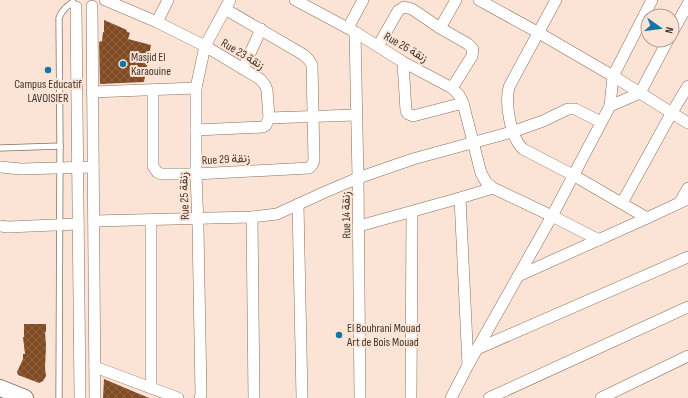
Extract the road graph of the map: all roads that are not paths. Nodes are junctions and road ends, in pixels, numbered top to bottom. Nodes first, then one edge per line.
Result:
1 (105, 0) edge
2 (168, 0) edge
3 (295, 0) edge
4 (363, 0) edge
5 (456, 0) edge
6 (479, 0) edge
7 (556, 0) edge
8 (652, 0) edge
9 (73, 2) edge
10 (93, 3) edge
11 (228, 4) edge
12 (494, 4) edge
13 (688, 4) edge
14 (680, 19) edge
15 (157, 22) junction
16 (440, 28) junction
17 (261, 29) junction
18 (352, 30) junction
19 (538, 33) junction
20 (205, 46) junction
21 (378, 46) junction
22 (664, 48) edge
23 (403, 62) junction
24 (243, 69) junction
25 (613, 76) junction
26 (688, 86) edge
27 (196, 88) junction
28 (452, 88) junction
29 (153, 90) junction
30 (92, 92) junction
31 (640, 93) junction
32 (463, 103) junction
33 (610, 106) junction
34 (671, 114) junction
35 (356, 115) junction
36 (313, 117) junction
37 (269, 118) junction
38 (601, 122) junction
39 (688, 123) edge
40 (196, 130) junction
41 (512, 132) junction
42 (473, 142) junction
43 (60, 146) junction
44 (0, 148) edge
45 (77, 167) junction
46 (93, 167) junction
47 (0, 168) edge
48 (60, 168) junction
49 (196, 174) junction
50 (573, 175) junction
51 (358, 178) junction
52 (493, 188) junction
53 (688, 188) edge
54 (460, 198) junction
55 (684, 200) edge
56 (622, 203) junction
57 (298, 204) junction
58 (412, 212) junction
59 (552, 216) junction
60 (252, 217) junction
61 (197, 218) junction
62 (647, 218) junction
63 (151, 220) junction
64 (94, 221) junction
65 (78, 224) junction
66 (60, 225) junction
67 (0, 226) edge
68 (359, 226) junction
69 (599, 240) junction
70 (688, 258) edge
71 (518, 276) junction
72 (688, 307) edge
73 (477, 350) junction
74 (688, 356) edge
75 (468, 365) junction
76 (95, 367) junction
77 (0, 388) edge
78 (150, 388) junction
79 (24, 398) edge
80 (59, 398) edge
81 (80, 398) edge
82 (95, 398) edge
83 (178, 398) edge
84 (200, 398) edge
85 (254, 398) edge
86 (302, 398) edge
87 (360, 398) edge
88 (411, 398) edge
89 (451, 398) edge
90 (489, 398) edge
91 (603, 398) edge

1 - 15 street, Rue 23 زنقة
2 - 15 street
3 - 18 street, Rue 26 زنقة
4 - 18 street, Rue 14 زنقة
5 - 16 street
6 - 12 street
7 - 19 street
8 - 25 street
9 - 10 street
9 - 43 lane
9 - 45 street
10 - 30 street
11 - 17 street
11 - 20 street, Rue 25 زنقة
12 - 19 street
13 - 14 street
15 - 20 street, Rue 23 زنقة
16 - 21 street
16 - 28 street
17 - 24 street
17 - 36 street
18 - 21 street, Rue 26 زنقة
18 - 35 street, Rue 14 زنقة
19 - 25 street
19 - 41 street
20 - 24 street, Rue 23 زنقة
20 - 27 street, Rue 25 زنقة
21 - 23 street, Rue 26 زنقة
22 - 31 street
23 - 28 street, Rue 26 زنقة
23 - 32 street
24 - 37 street, Rue 23 زنقة
25 - 31 street
25 - 33 street
26 - 34 street
27 - 29 street
27 - 40 street, Rue 25 زنقة
28 - 32 street, Rue 26 زنقة
29 - 30 street
29 - 49 street, Rue 29 زنقة
30 - 46 street
31 - 33 street
31 - 34 street
32 - 42 street, Rue 26 زنقة
33 - 38 street
34 - 39 street
34 - 56 street
35 - 36 street
35 - 51 street, Rue 14 زنقة
36 - 37 street
36 - 49 street, Rue 29 زنقة
37 - 40 street
38 - 41 street
38 - 50 street
40 - 49 street, Rue 25 زنقة
41 - 42 street
41 - 50 street
42 - 51 street
42 - 52 street, Rue 26 زنقة
43 - 44 lane
43 - 48 lane
45 - 46 street
45 - 48 street
45 - 65 street
46 - 64 street
47 - 48 street
48 - 66 lane
49 - 61 street, Rue 25 زنقة
50 - 56 street
50 - 59 street
51 - 57 street
51 - 68 street, Rue 14 زنقة
52 - 54 street
52 - 59 street
53 - 55 street
54 - 58 street
54 - 75 street
55 - 62 street
56 - 62 street
57 - 60 street
57 - 86 street
58 - 68 street
58 - 88 street
59 - 69 street
59 - 71 street
60 - 61 street
60 - 85 street
61 - 63 street
61 - 84 street, Rue 25 زنقة
62 - 69 street
63 - 64 street
63 - 78 street
64 - 76 street
65 - 66 street
65 - 81 street
66 - 67 street
66 - 80 lane
68 - 87 street, Rue 14 زنقة
69 - 71 street
70 - 73 street
71 - 73 street
72 - 90 street
73 - 75 street
74 - 91 street
75 - 89 street
76 - 78 street
76 - 82 street
77 - 79 main road
78 - 83 street

